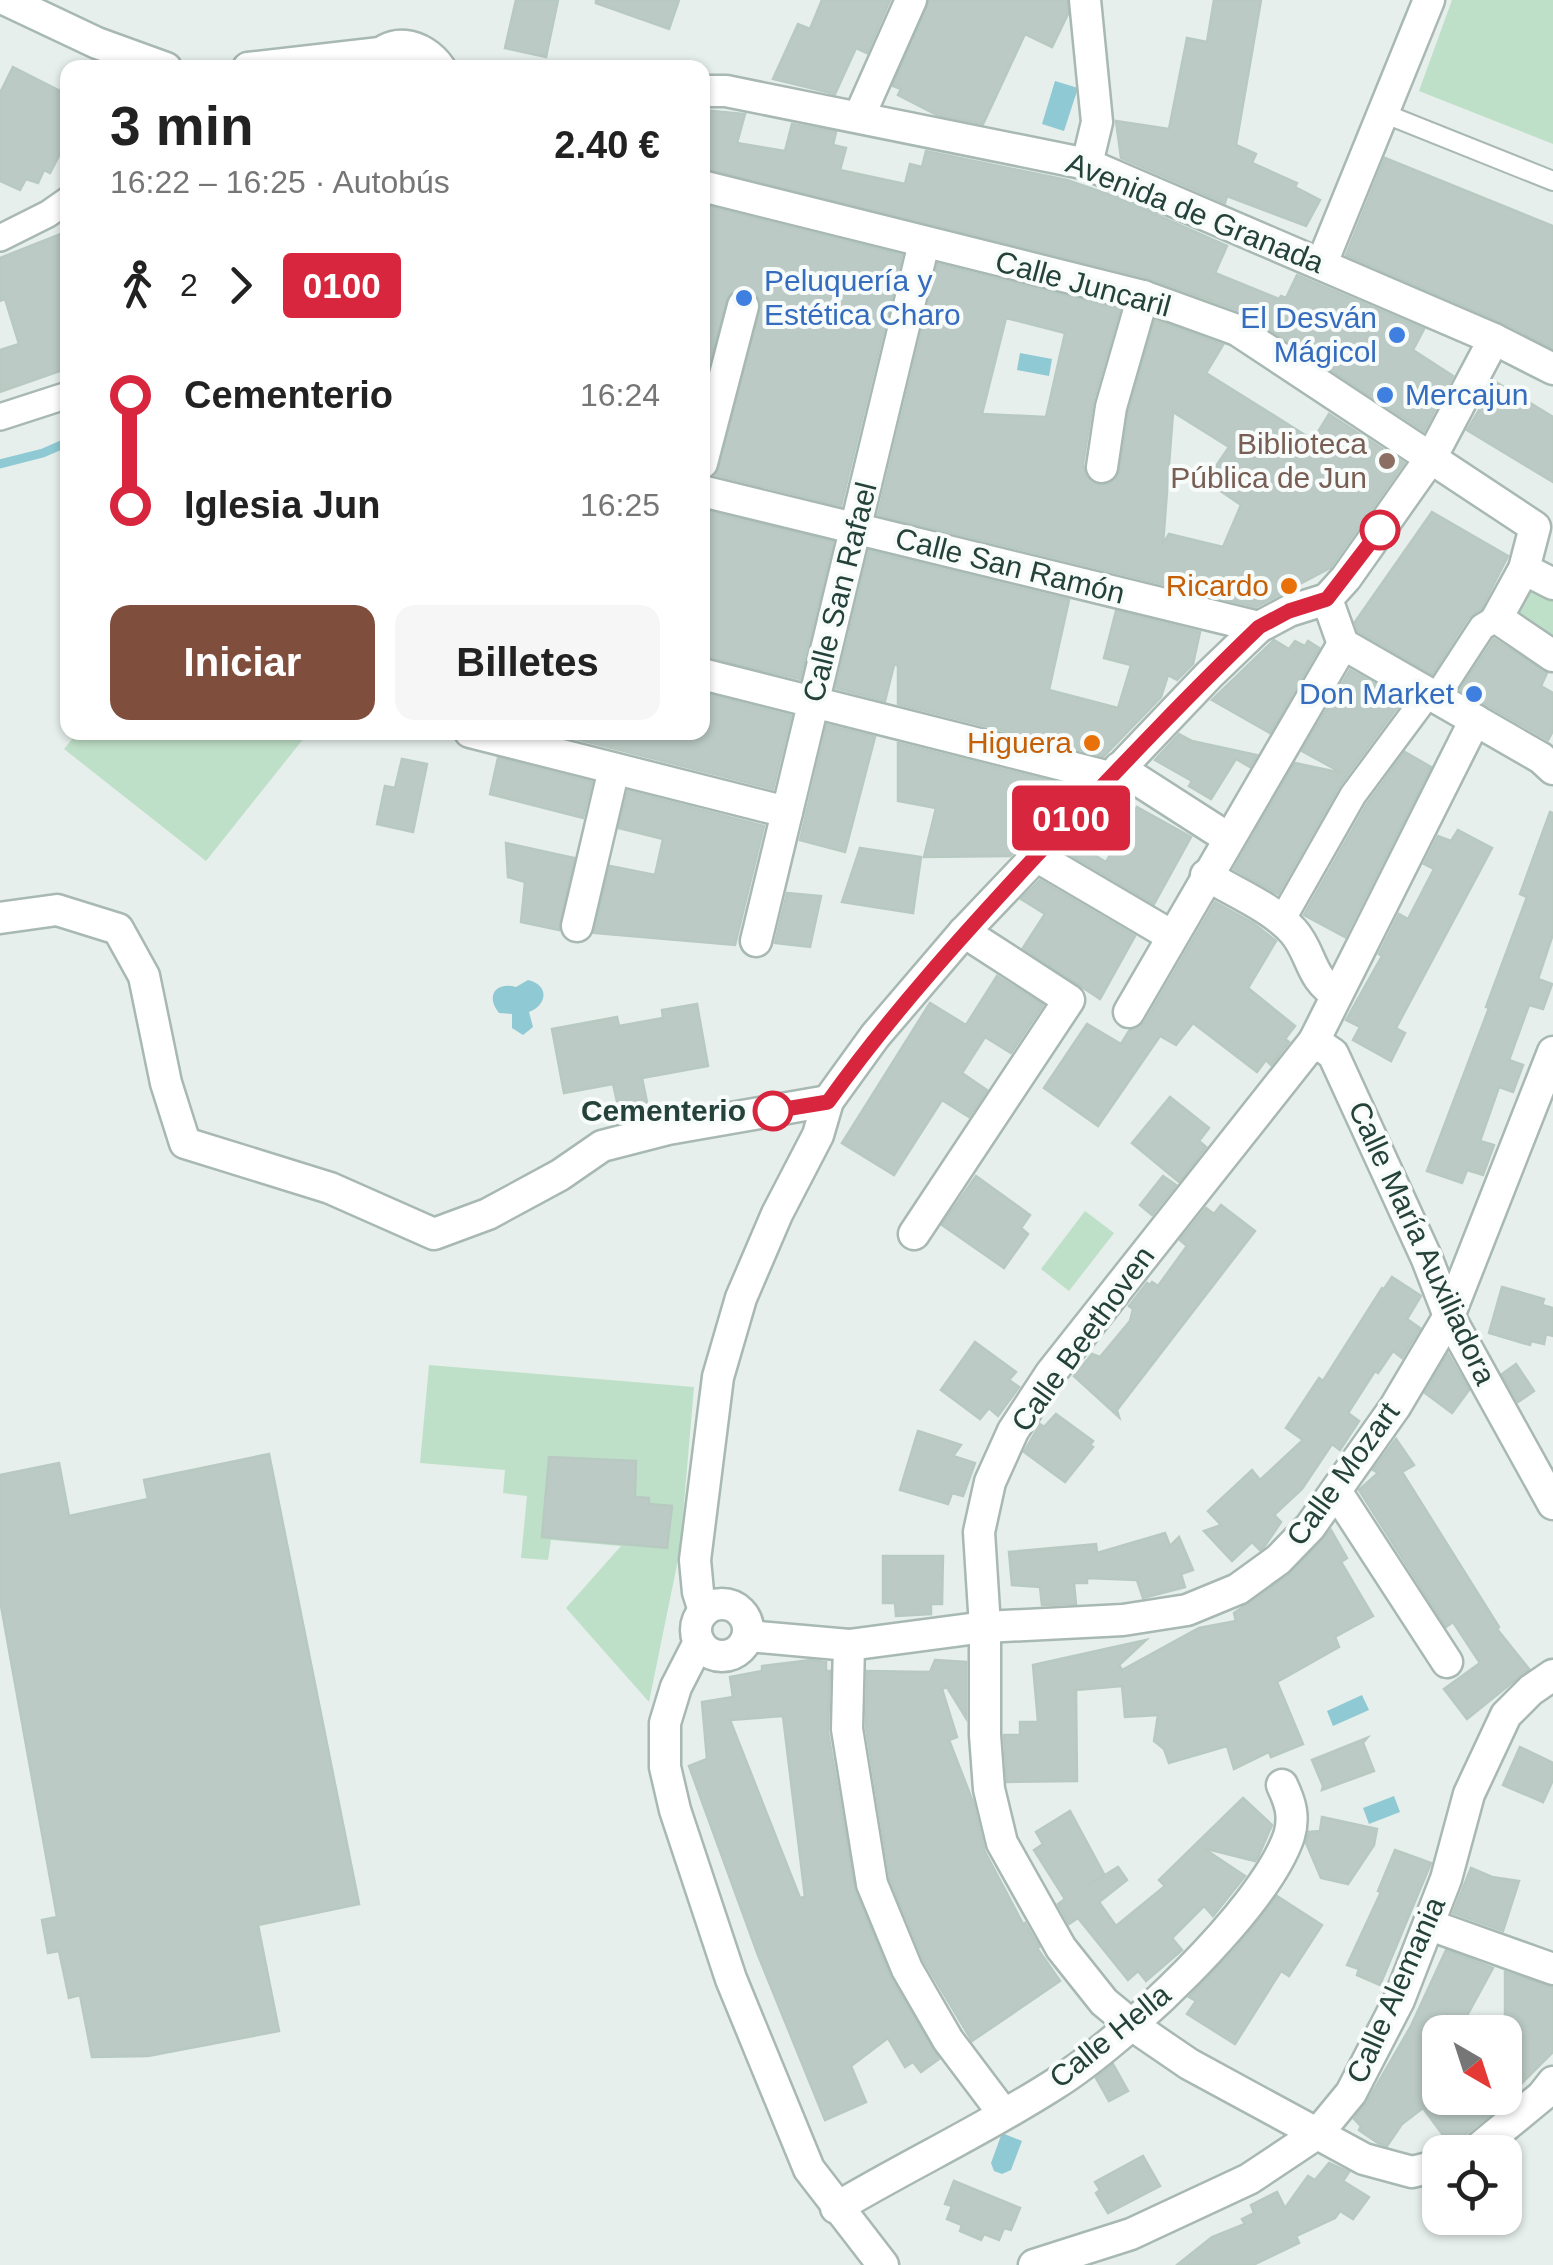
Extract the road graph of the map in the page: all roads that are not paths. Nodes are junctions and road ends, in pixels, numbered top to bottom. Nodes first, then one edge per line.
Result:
1 (6, 0) edge
2 (912, 0) edge
3 (1085, 0) edge
4 (1429, 0) edge
5 (145, 60) edge
6 (375, 60) edge
7 (435, 60) edge
8 (710, 91) edge
9 (1383, 113) junction
10 (859, 117) junction
11 (1087, 164) junction
12 (1553, 181) edge
13 (710, 188) edge
14 (60, 206) edge
15 (0, 238) edge
16 (924, 243) junction
17 (1322, 263) junction
18 (1143, 296) junction
19 (742, 306) dead end
20 (1494, 339) junction
21 (715, 361) edge
22 (1553, 369) edge
23 (60, 397) edge
24 (710, 400) edge
25 (0, 416) edge
26 (1432, 456) junction
27 (1102, 467) dead end
28 (710, 493) edge
29 (856, 528) junction
30 (1524, 569) junction
31 (1553, 584) edge
32 (1327, 599) junction
33 (1497, 618) junction
34 (1259, 627) junction
35 (1343, 644) junction
36 (1553, 656) edge
37 (710, 676) edge
38 (1431, 696) junction
39 (814, 702) junction
40 (1476, 720) junction
41 (502, 740) edge
42 (1552, 765) edge
43 (614, 768) junction
44 (1114, 772) junction
45 (787, 812) junction
46 (1228, 838) junction
47 (1036, 856) junction
48 (1206, 876) junction
49 (0, 918) edge
50 (1282, 920) junction
51 (577, 926) dead end
52 (964, 932) junction
53 (1172, 936) junction
54 (756, 941) dead end
55 (1337, 994) junction
56 (1129, 1012) dead end
57 (1314, 1042) junction
58 (1553, 1052) edge
59 (828, 1102) junction
60 (914, 1234) dead end
61 (1449, 1316) junction
62 (1336, 1491) junction
63 (1553, 1504) edge
64 (704, 1611) junction
65 (985, 1627) junction
66 (748, 1636) junction
67 (699, 1642) junction
68 (848, 1645) junction
69 (1447, 1662) dead end
70 (1553, 1676) edge
71 (1282, 1785) dead end
72 (1430, 1925) junction
73 (1553, 1969) edge
74 (1132, 2025) junction
75 (1553, 2082) edge
76 (1003, 2113) junction
77 (1318, 2132) junction
78 (1495, 2135) edge
79 (1422, 2170) edge
80 (836, 2208) junction
81 (883, 2265) edge
82 (1034, 2265) edge

1 - 5 street
2 - 10 street
3 - 11 street
4 - 9 street
6 - 7 street
8 - 10 street, Avenida de Granada
9 - 12 lane
9 - 17 street
10 - 11 street, Avenida de Granada
11 - 17 street, Avenida de Granada
13 - 16 street, Calle Juncaril
14 - 15 street
16 - 18 street, Calle Juncaril
16 - 29 street, Calle San Rafael
17 - 20 street, Avenida de Granada
18 - 26 street, Calle Juncaril
18 - 27 street
19 - 21 street
20 - 22 street, Avenida de Granada
20 - 26 street
21 - 24 street
23 - 25 street
26 - 30 street, Calle Juncaril
26 - 32 street
28 - 29 street, Calle San Ramón
29 - 34 street, Calle San Ramón
29 - 39 street, Calle San Rafael
30 - 31 street
30 - 33 street
32 - 34 street
32 - 35 street
33 - 36 street
33 - 38 street
34 - 44 street
35 - 38 street
35 - 46 street
37 - 39 street
38 - 40 street
38 - 50 street
39 - 44 street
39 - 45 street, Calle San Rafael
40 - 42 street
40 - 55 street, Calle Beethoven
41 - 43 street
43 - 45 street
43 - 51 street
44 - 46 street
44 - 47 street
45 - 54 street, Calle San Rafael
46 - 48 street
47 - 52 street
47 - 53 street
48 - 50 street
48 - 53 street
49 - 59 street
50 - 55 street
52 - 59 street
52 - 60 street
53 - 56 street
55 - 57 street, Calle Beethoven
57 - 61 street, Calle María Auxiliadora
57 - 65 street, Calle Beethoven
58 - 61 street, Calle Mozart
59 - 64 street
61 - 62 street, Calle Mozart
61 - 63 street, Calle María Auxiliadora
62 - 65 street, Calle Mozart
62 - 69 street
64 - 66 street
64 - 67 street
65 - 68 street, Calle Mozart
65 - 74 street, Calle Beethoven
66 - 67 street
66 - 68 street, Calle Mozart
67 - 80 street
68 - 76 street
70 - 72 street, Calle Alemania
71 - 74 street, Calle Hella
72 - 73 street
72 - 77 street, Calle Alemania
74 - 76 street, Calle Hella
74 - 77 street, Calle Beethoven
75 - 78 street
76 - 80 street, Calle Hella
77 - 79 street, Calle Beethoven
77 - 82 street, Calle Alemania
80 - 81 street

